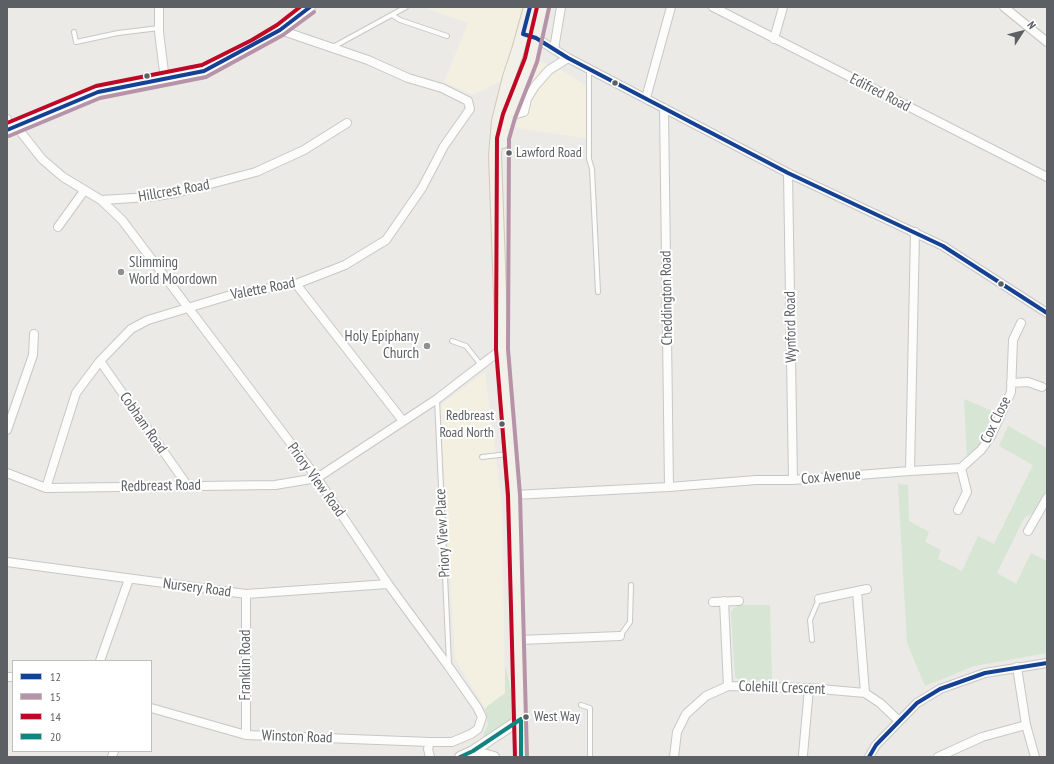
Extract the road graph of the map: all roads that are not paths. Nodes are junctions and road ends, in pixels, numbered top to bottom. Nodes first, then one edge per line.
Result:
1 (159, 7) edge
2 (310, 7) edge
3 (406, 7) edge
4 (530, 7) edge
5 (544, 7) edge
6 (561, 7) edge
7 (671, 7) edge
8 (713, 7) edge
9 (783, 7) edge
10 (1004, 7) edge
11 (392, 15) junction
12 (159, 28) junction
13 (280, 30) junction
14 (74, 32) dead end
15 (523, 34) junction
16 (447, 36) dead end
17 (536, 38) junction
18 (774, 39) junction
19 (1047, 42) edge
20 (332, 48) junction
21 (554, 49) junction
22 (568, 58) junction
23 (589, 69) junction
24 (165, 80) junction
25 (646, 98) junction
26 (664, 108) junction
27 (509, 116) junction
28 (347, 123) dead end
29 (10, 126) edge
30 (788, 173) junction
31 (1047, 178) edge
32 (84, 190) junction
33 (102, 200) junction
34 (58, 227) dead end
35 (915, 232) junction
36 (296, 284) junction
37 (598, 292) dead end
38 (187, 308) junction
39 (1047, 313) edge
40 (1021, 323) dead end
41 (34, 334) dead end
42 (452, 341) dead end
43 (502, 349) junction
44 (100, 361) junction
45 (481, 365) junction
46 (1011, 384) junction
47 (1042, 387) dead end
48 (437, 399) junction
49 (403, 421) junction
50 (7, 430) edge
51 (511, 454) junction
52 (482, 457) dead end
53 (960, 468) junction
54 (910, 471) junction
55 (7, 473) edge
56 (317, 478) junction
57 (793, 480) junction
58 (187, 485) junction
59 (669, 487) junction
60 (46, 488) junction
61 (514, 495) junction
62 (1047, 498) edge
63 (958, 510) dead end
64 (1028, 531) dead end
65 (7, 562) edge
66 (129, 579) junction
67 (388, 584) junction
68 (631, 585) dead end
69 (867, 589) dead end
70 (857, 591) junction
71 (246, 594) junction
72 (819, 598) joint
73 (724, 601) junction
74 (739, 601) dead end
75 (713, 602) dead end
76 (620, 636) joint
77 (519, 640) junction
78 (812, 640) dead end
79 (100, 660) edge
80 (1047, 663) edge
81 (449, 667) junction
82 (1017, 667) junction
83 (728, 686) junction
84 (809, 688) junction
85 (865, 694) junction
86 (581, 705) dead end
87 (152, 708) edge
88 (521, 720) junction
89 (899, 721) junction
90 (1026, 724) junction
91 (246, 735) junction
92 (430, 742) junction
93 (467, 755) edge
94 (803, 755) dead end
95 (430, 757) edge
96 (494, 757) edge
97 (521, 757) edge
98 (590, 757) edge
99 (674, 757) edge
100 (869, 757) edge
101 (938, 757) edge
102 (1035, 757) edge

1 - 12 street
2 - 13 street
3 - 11 lane
4 - 15 main road
5 - 17 main road
6 - 21 street
7 - 25 street
8 - 18 street, Edifred Road
9 - 18 street
10 - 19 street
11 - 16 lane
11 - 20 lane
12 - 14 lane
12 - 24 street
13 - 20 street
13 - 24 street
15 - 17 street
15 - 43 main road
17 - 21 street
17 - 27 main road
18 - 31 street, Edifred Road
20 - 36 street, Valette Road
21 - 22 street
22 - 23 street
22 - 27 street
23 - 25 street
23 - 37 lane
24 - 29 street
25 - 26 street
26 - 30 street
26 - 59 street, Cheddington Road
27 - 43 main road
28 - 33 street, Hillcrest Road
29 - 32 street
30 - 35 street
30 - 57 street, Wynford Road
32 - 33 street
32 - 34 street
33 - 38 street, Priory View Road
35 - 39 street
35 - 54 street
36 - 38 street, Valette Road
36 - 49 street
38 - 44 street, Valette Road
38 - 56 street, Priory View Road
40 - 46 street, Cox Close
41 - 50 street
42 - 45 lane
43 - 45 street
43 - 51 main road
44 - 58 street, Cobham Road
44 - 60 street, Valette Road
45 - 48 street
46 - 47 street, Cox Close
46 - 53 street, Cox Close
48 - 49 street
48 - 81 lane, Priory View Place
49 - 56 street
51 - 52 lane
51 - 61 main road
53 - 54 street
53 - 63 street
54 - 57 street, Cox Avenue
55 - 60 street, Redbreast Road
56 - 58 street, Redbreast Road
56 - 67 street, Priory View Road
57 - 59 street, Cox Avenue
58 - 60 street, Redbreast Road
59 - 61 street, Cox Avenue
61 - 77 main road
62 - 64 street
65 - 66 street, Nursery Road
66 - 71 street, Nursery Road
66 - 79 street
67 - 71 street, Nursery Road
67 - 81 street, Priory View Road
68 - 76 lane
69 - 70 street
70 - 72 street
70 - 85 street
71 - 91 street, Franklin Road
72 - 78 lane
73 - 74 street
73 - 75 street
73 - 83 street
76 - 77 street
77 - 88 main road
80 - 82 street
81 - 92 street, Priory View Road
82 - 89 street
82 - 90 street
83 - 84 street, Colehill Crescent
83 - 99 street, Colehill Crescent
84 - 85 street, Colehill Crescent
84 - 94 street
85 - 89 street, Colehill Crescent
86 - 98 lane
87 - 91 street, Winston Road
88 - 93 street
88 - 97 main road
89 - 100 street
90 - 101 street
90 - 102 street
91 - 92 street, Winston Road
92 - 95 street
93 - 96 street

